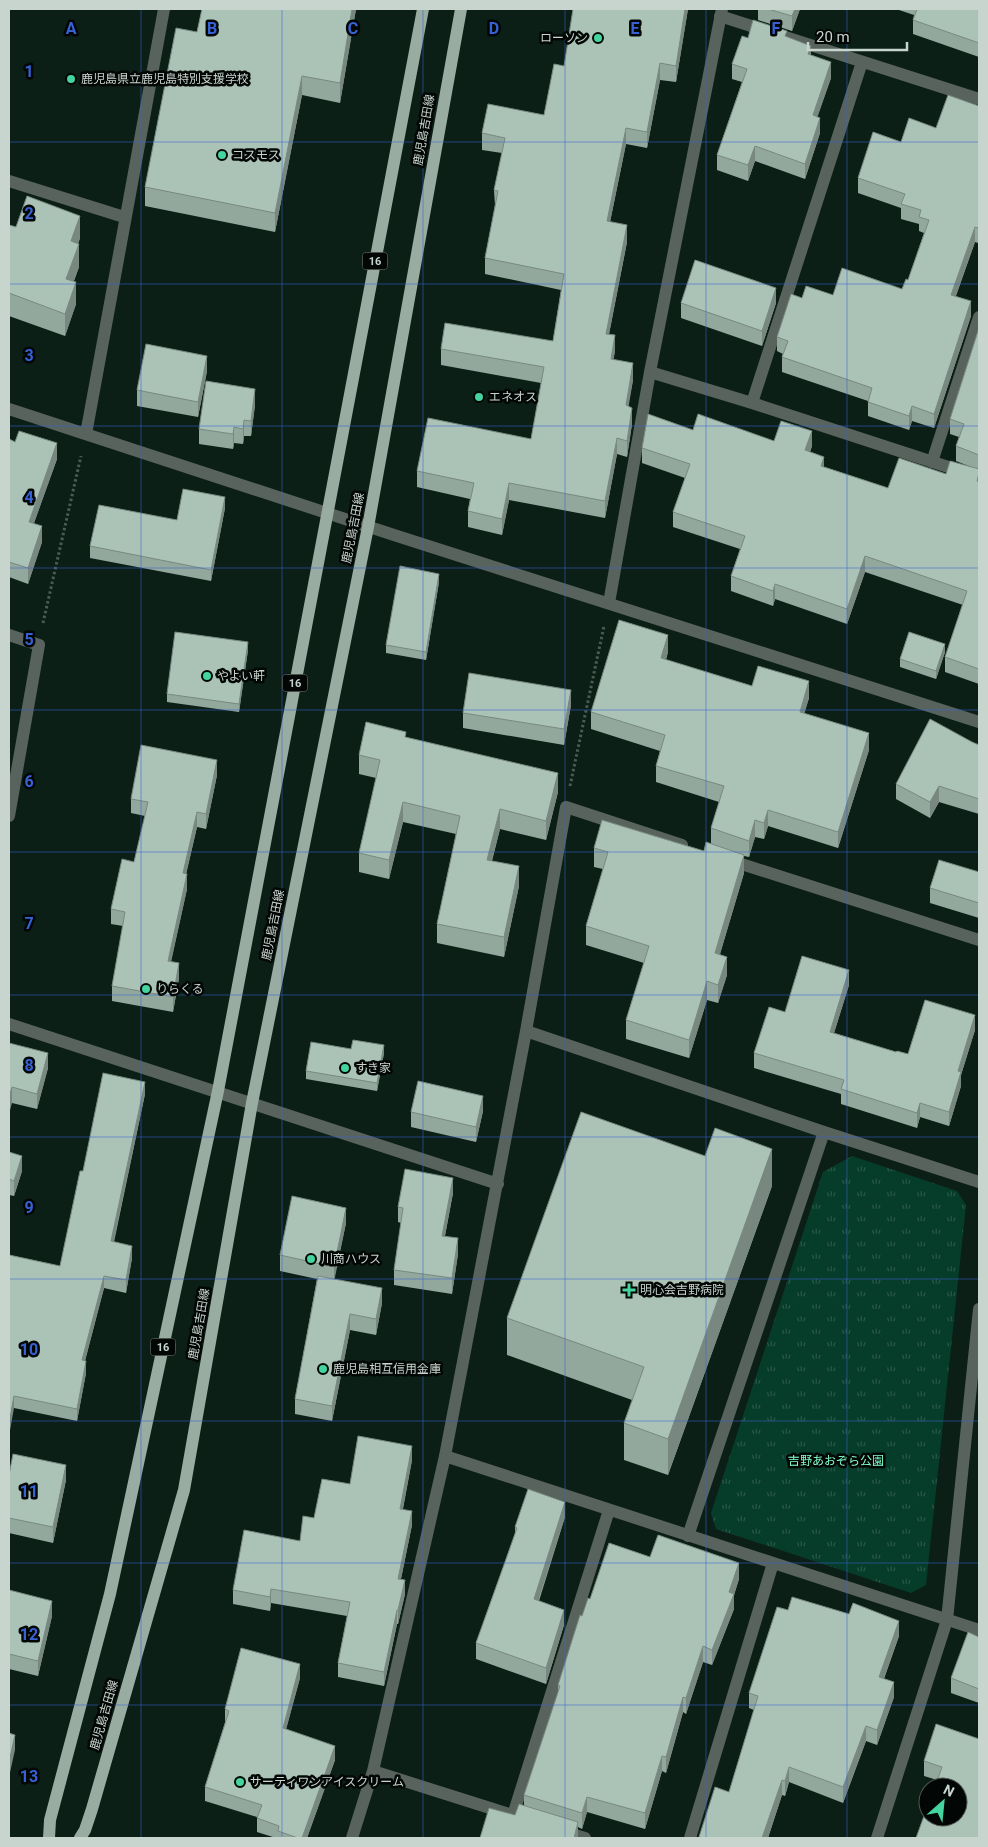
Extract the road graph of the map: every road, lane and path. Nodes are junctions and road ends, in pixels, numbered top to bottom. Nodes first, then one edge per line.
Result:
1 (164, 9) edge
2 (423, 9) edge
3 (461, 9) edge
4 (721, 12) edge
5 (862, 62) junction
6 (979, 99) edge
7 (9, 181) edge
8 (124, 217) junction
9 (979, 317) edge
10 (650, 372) junction
11 (752, 403) junction
12 (9, 409) edge
13 (86, 434) junction
14 (932, 462) junction
15 (979, 477) edge
16 (328, 513) junction
17 (368, 527) junction
18 (609, 603) junction
19 (9, 635) edge
20 (39, 645) junction
21 (979, 722) edge
22 (566, 807) junction
23 (9, 816) edge
24 (697, 850) edge
25 (716, 856) edge
26 (979, 940) edge
27 (9, 1024) edge
28 (526, 1031) junction
29 (218, 1092) junction
30 (252, 1102) junction
31 (824, 1132) junction
32 (979, 1182) edge
33 (498, 1184) junction
34 (979, 1309) edge
35 (445, 1456) junction
36 (609, 1510) junction
37 (688, 1536) junction
38 (773, 1563) junction
39 (947, 1620) junction
40 (979, 1630) edge
41 (373, 1771) junction
42 (549, 1827) edge
43 (49, 1838) edge
44 (80, 1838) edge
45 (352, 1838) edge
46 (584, 1838) edge
47 (690, 1838) edge
48 (877, 1838) edge

1 - 8 street
2 - 16 main road, 鹿児島吉田線 / 16
3 - 17 main road, 鹿児島吉田線
4 - 5 street
4 - 10 street
5 - 6 street
5 - 11 street
7 - 8 street
8 - 13 street
9 - 14 street
10 - 11 street
10 - 18 street
11 - 14 street
12 - 13 street
13 - 16 street
13 - 20 path
14 - 15 street
16 - 17 street
16 - 29 main road, 鹿児島吉田線 / 16
17 - 18 street
17 - 30 main road, 鹿児島吉田線
18 - 21 street
18 - 22 path
19 - 20 street
20 - 23 street
22 - 24 street
22 - 28 street
25 - 26 street
27 - 29 street
28 - 31 street
28 - 33 street
29 - 30 street
29 - 43 main road, 鹿児島吉田線 / 16
30 - 33 street
30 - 44 main road, 鹿児島吉田線
31 - 32 street
31 - 37 street
33 - 35 street
34 - 39 street
35 - 36 street
35 - 41 street
36 - 37 street
36 - 41 street
37 - 38 street
38 - 39 street
38 - 47 street
39 - 40 street
39 - 48 street
41 - 45 street
42 - 46 street

